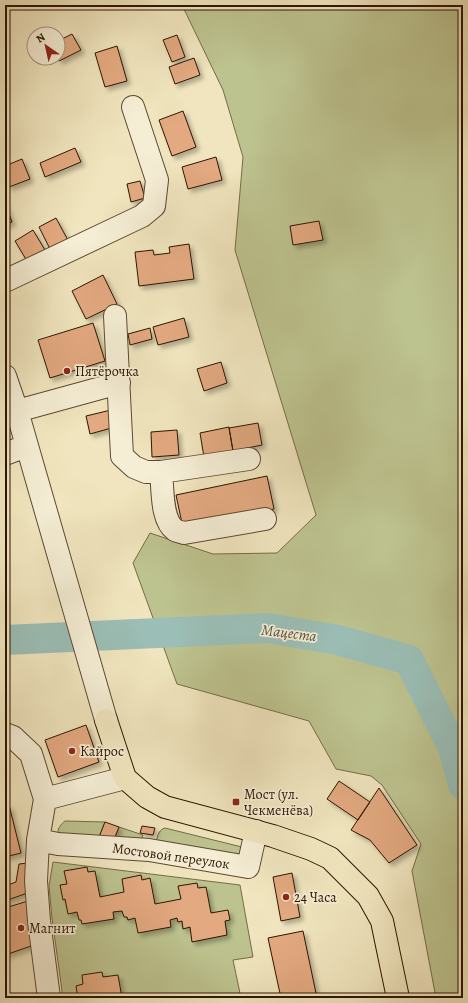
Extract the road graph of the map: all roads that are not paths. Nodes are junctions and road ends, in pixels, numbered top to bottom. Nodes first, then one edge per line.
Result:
1 (133, 107) dead end
2 (5, 281) edge
3 (115, 316) dead end
4 (5, 376) edge
5 (119, 383) junction
6 (17, 411) junction
7 (26, 446) junction
8 (5, 454) edge
9 (249, 459) dead end
10 (161, 472) junction
11 (265, 519) dead end
12 (106, 720) joint
13 (5, 734) edge
14 (125, 778) junction
15 (45, 798) junction
16 (256, 831) junction
17 (48, 842) junction
18 (49, 998) edge
19 (398, 998) edge

1 - 2 street
3 - 5 street
4 - 6 street
5 - 6 street
5 - 10 street
6 - 7 street
7 - 8 street
7 - 12 street
9 - 10 street
10 - 11 street
12 - 14 main road
13 - 15 street
14 - 15 street
14 - 16 main road
15 - 17 street
16 - 17 street, Мостовой переулок
16 - 19 main road
17 - 18 street

